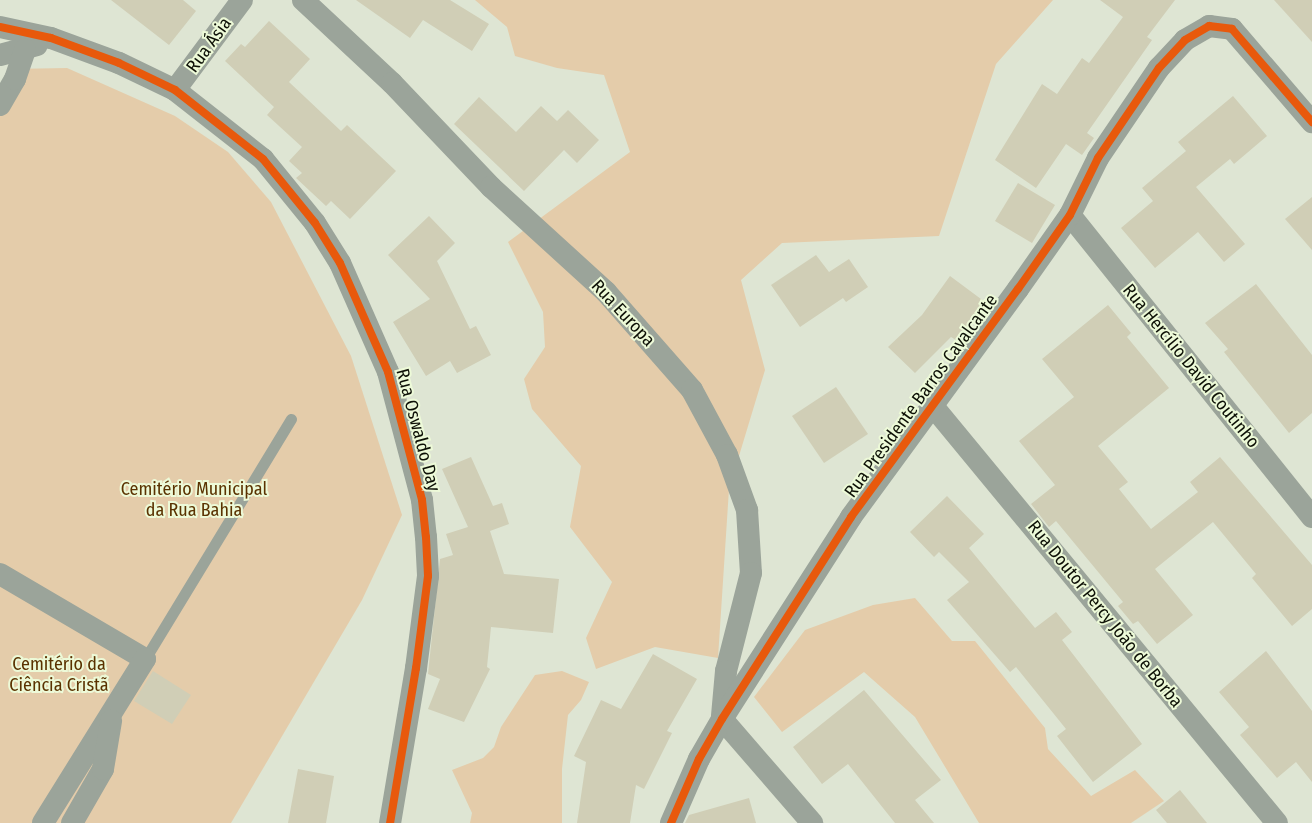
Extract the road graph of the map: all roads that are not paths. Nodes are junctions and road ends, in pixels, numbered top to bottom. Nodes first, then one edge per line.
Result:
1 (242, 0) edge
2 (303, 0) edge
3 (0, 27) edge
4 (51, 38) junction
5 (25, 50) junction
6 (0, 55) edge
7 (175, 90) junction
8 (0, 105) edge
9 (1312, 122) edge
10 (1070, 215) junction
11 (932, 405) junction
12 (291, 419) dead end
13 (1312, 517) edge
14 (0, 574) edge
15 (145, 659) junction
16 (112, 718) junction
17 (722, 719) junction
18 (82, 757) junction
19 (104, 769) junction
20 (43, 823) edge
21 (72, 823) edge
22 (390, 823) edge
23 (671, 823) edge
24 (812, 823) edge
25 (1277, 823) edge

1 - 7 street, Rua Ásia
2 - 17 street, Rua Europa
3 - 4 street, Rua Oswaldo Day
4 - 5 street
4 - 7 street, Rua Oswaldo Day
5 - 6 street
5 - 8 street
7 - 22 street, Rua Oswaldo Day
9 - 10 street, Rua Presidente Barros Cavalcante
10 - 11 street, Rua Presidente Barros Cavalcante
10 - 13 street, Rua Hercílio David Coutinho
11 - 17 street, Rua Presidente Barros Cavalcante
11 - 25 street, Rua Doutor Percy João de Borba
12 - 15 lane
14 - 15 street
15 - 16 street
16 - 18 street
16 - 19 street
17 - 23 street, Rua Presidente Barros Cavalcante
17 - 24 street
18 - 19 lane
18 - 20 street
19 - 21 street

